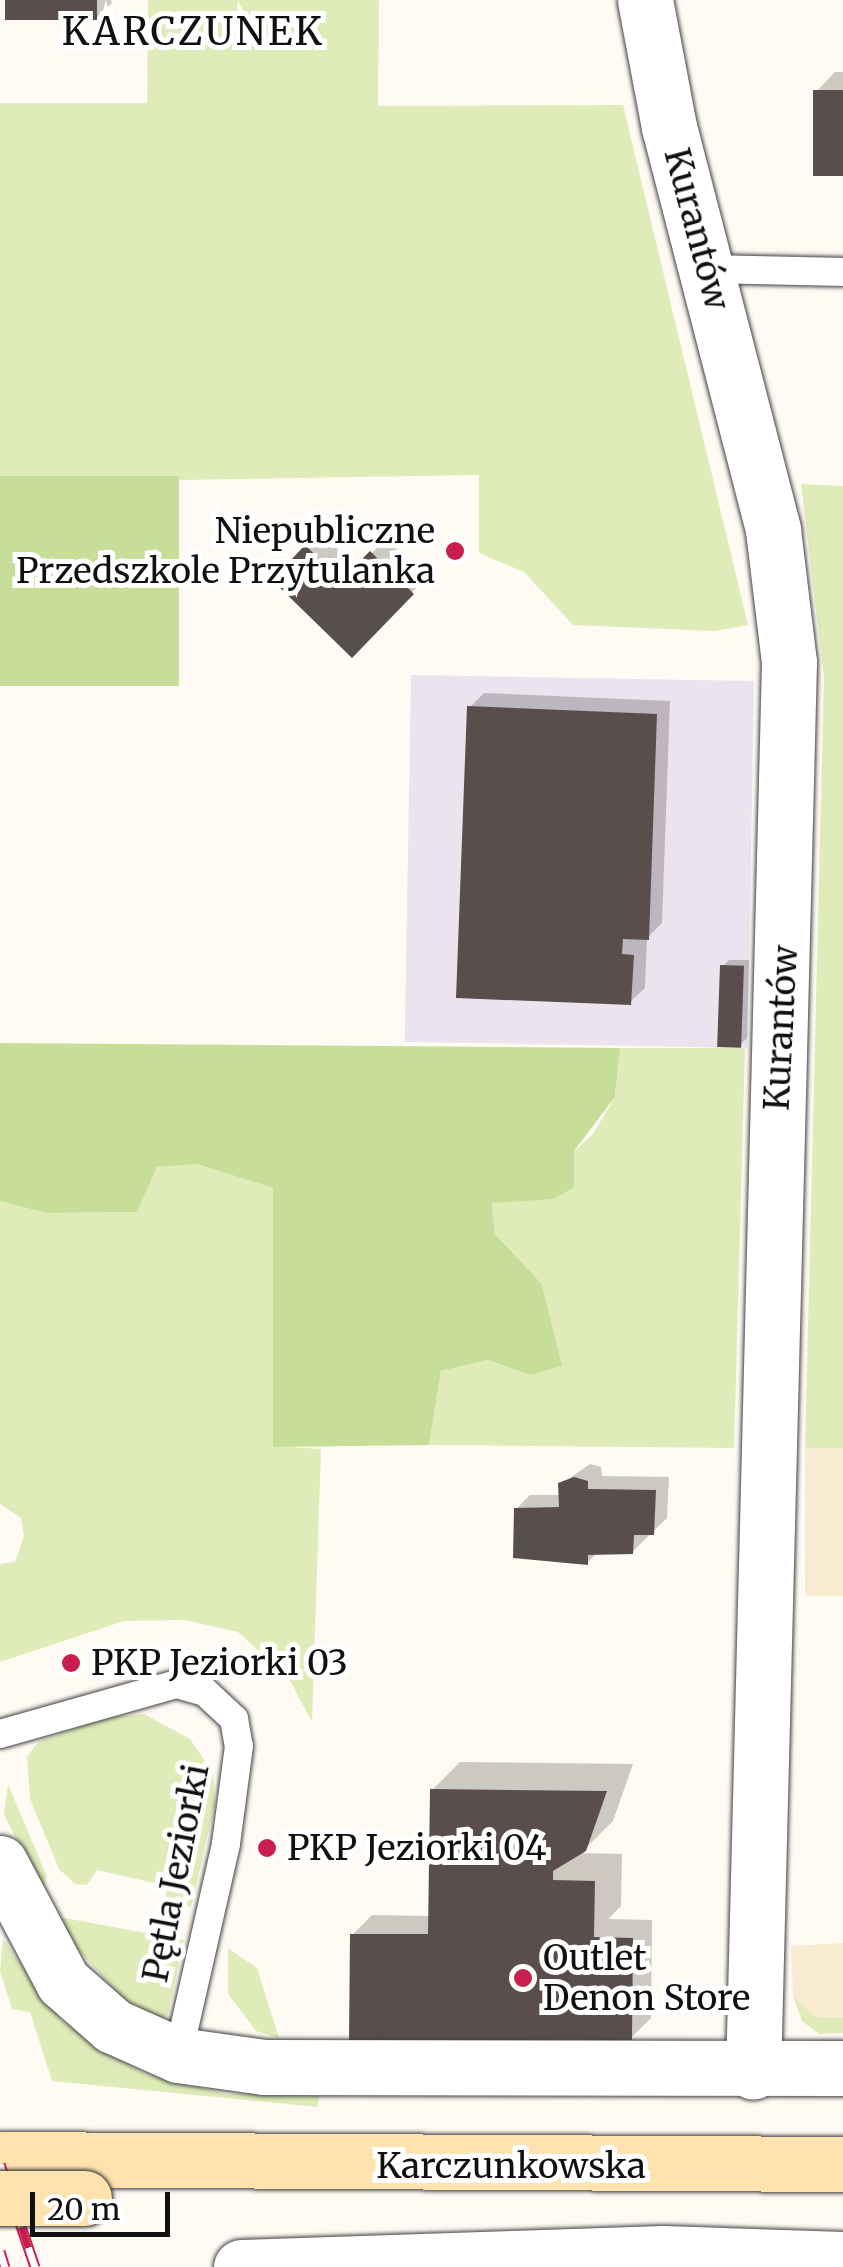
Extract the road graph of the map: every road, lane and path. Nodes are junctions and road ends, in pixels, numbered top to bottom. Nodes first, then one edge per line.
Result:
1 (645, 0) edge
2 (709, 269) junction
3 (843, 272) edge
4 (0, 1734) edge
5 (0, 1863) edge
6 (178, 2056) junction
7 (843, 2068) edge
8 (753, 2072) junction
9 (0, 2160) edge
10 (843, 2164) edge
11 (79, 2179) junction
12 (0, 2198) edge
13 (843, 2198) edge
14 (843, 2258) edge
15 (241, 2267) edge

1 - 2 street, Kurantów
2 - 3 lane
2 - 8 street, Kurantów
4 - 6 lane, Pętla Jeziorki
5 - 6 street
6 - 8 street
7 - 8 street
9 - 11 street, Karczunkowska
10 - 11 street, Karczunkowska
11 - 12 street, Karczunkowska, bridge
11 - 13 street, Karczunkowska
14 - 15 street

